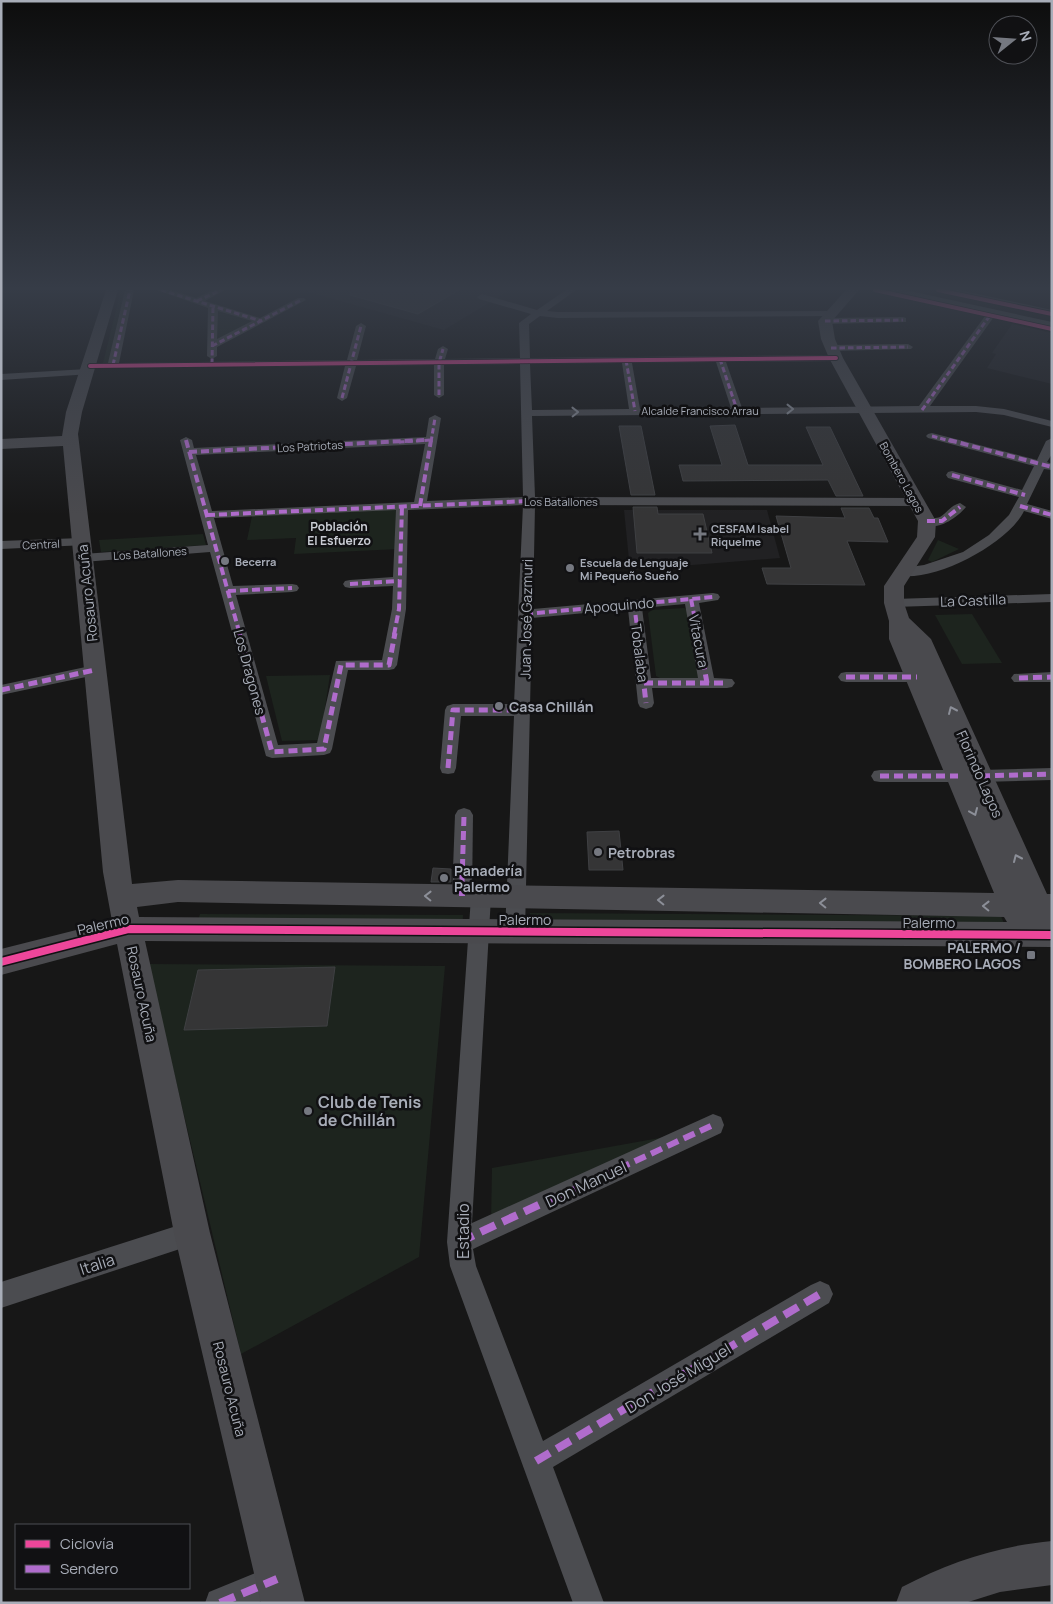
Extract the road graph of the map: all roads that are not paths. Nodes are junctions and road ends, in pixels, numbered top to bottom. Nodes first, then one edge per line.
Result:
1 (89, 365) edge
2 (114, 365) joint
3 (128, 365) edge
4 (351, 365) edge
5 (439, 365) edge
6 (525, 365) edge
7 (627, 365) edge
8 (722, 365) edge
9 (840, 365) edge
10 (954, 365) edge
11 (88, 369) junction
12 (1, 378) edge
13 (439, 395) dead end
14 (342, 398) dead end
15 (863, 409) junction
16 (737, 410) junction
17 (922, 410) junction
18 (635, 411) junction
19 (526, 413) junction
20 (434, 418) dead end
21 (1052, 424) edge
22 (932, 436) dead end
23 (431, 440) junction
24 (1052, 441) edge
25 (71, 442) junction
26 (1, 444) edge
27 (188, 446) joint
28 (1046, 466) edge
29 (952, 475) dead end
30 (529, 501) junction
31 (1022, 501) junction
32 (916, 502) junction
33 (402, 506) junction
34 (420, 506) junction
35 (960, 507) dead end
36 (207, 514) junction
37 (1052, 515) edge
38 (927, 520) junction
39 (1, 545) edge
40 (216, 548) junction
41 (82, 550) junction
42 (902, 572) junction
43 (400, 581) junction
44 (350, 584) dead end
45 (292, 588) dead end
46 (228, 591) junction
47 (713, 597) dead end
48 (1052, 598) edge
49 (691, 599) junction
50 (634, 603) junction
51 (896, 612) junction
52 (525, 614) junction
53 (95, 670) junction
54 (846, 677) dead end
55 (917, 677) junction
56 (1052, 677) edge
57 (1019, 678) dead end
58 (644, 683) junction
59 (707, 683) junction
60 (727, 683) dead end
61 (1, 690) edge
62 (646, 703) dead end
63 (523, 710) junction
64 (448, 768) dead end
65 (1052, 774) edge
66 (880, 776) dead end
67 (970, 776) junction
68 (464, 815) dead end
69 (471, 897) junction
70 (517, 898) junction
71 (1035, 906) edge
72 (125, 913) junction
73 (478, 931) junction
74 (515, 932) junction
75 (1043, 935) edge
76 (1, 962) edge
77 (713, 1125) dead end
78 (192, 1233) junction
79 (460, 1242) junction
80 (820, 1294) dead end
81 (1, 1295) edge
82 (536, 1461) junction
83 (1052, 1563) edge
84 (280, 1591) edge
85 (965, 1592) edge
86 (220, 1603) edge
87 (589, 1603) edge
88 (918, 1603) edge

1 - 11 street, Rosauro Acuña
2 - 3 street
2 - 11 street
4 - 14 street
5 - 13 street
6 - 19 street, Juan José Gazmuri
7 - 18 street
8 - 16 street
9 - 15 street, Bombero Lagos
10 - 17 street
11 - 12 street
11 - 25 street, Rosauro Acuña
16 -> 15 street, Alcalde Francisco Arrau
15 - 17 street, Alcalde Francisco Arrau
15 - 32 street, Bombero Lagos
16 - 18 street, Alcalde Francisco Arrau
17 - 21 street, Alcalde Francisco Arrau
19 -> 18 street, Alcalde Francisco Arrau
19 - 30 street, Juan José Gazmuri
20 - 23 street
22 - 28 street
23 - 27 street, Los Patriotas
23 - 34 street
24 - 28 street
25 - 26 street
25 - 41 street, Rosauro Acuña
27 - 36 street, Los Dragones
28 - 31 street
29 - 31 street
30 - 32 street, Los Batallones
30 - 34 street, Los Batallones
30 - 52 street, Juan José Gazmuri
31 - 37 street
31 - 42 street
32 - 38 street, Bombero Lagos
33 - 34 street, Los Batallones
33 - 36 street, Los Batallones
33 - 43 street
35 - 38 street
36 - 40 street, Los Dragones
38 - 42 street, Bombero Lagos
39 - 41 street, Central
40 - 41 street, Los Batallones
40 - 46 street, Los Dragones
41 - 53 street, Rosauro Acuña
42 - 51 street, Florindo Lagos
43 - 44 street
43 - 46 street, Los Dragones
45 - 46 street
47 - 49 street, Apoquindo
48 - 51 street, La Castilla
49 - 50 street, Apoquindo
49 - 59 street, Vitacura
50 - 52 street, Apoquindo
50 - 58 street, Tobalaba
51 - 55 street, Florindo Lagos
67 -> 51 street, Florindo Lagos
52 - 63 street, Juan José Gazmuri
53 - 61 street
53 - 72 street, Rosauro Acuña
54 - 55 street
55 - 67 street, Florindo Lagos
56 - 57 street
58 - 59 street
58 - 62 street, Tobalaba
59 - 60 street
63 - 64 street
63 - 70 street, Juan José Gazmuri
65 - 67 street
66 - 67 street
67 - 71 street, Florindo Lagos
68 - 69 street
69 - 70 street, Palermo
69 -> 72 street, Palermo
69 - 73 street, Estadio
71 -> 70 street, Palermo
70 - 74 street, Juan José Gazmuri
71 - 75 street, Florindo Lagos
72 - 73 street, Palermo
72 - 76 street, Palermo
72 - 78 street, Rosauro Acuña
73 - 74 street, Palermo
73 - 79 street, Estadio
74 - 75 street, Palermo
77 - 79 street, Don Manuel
78 - 81 street, Italia
78 - 84 street, Rosauro Acuña
79 - 82 street, Estadio
80 - 82 street, Don José Miguel
82 - 87 street, Estadio
83 - 85 street
84 - 86 street
85 - 88 street

